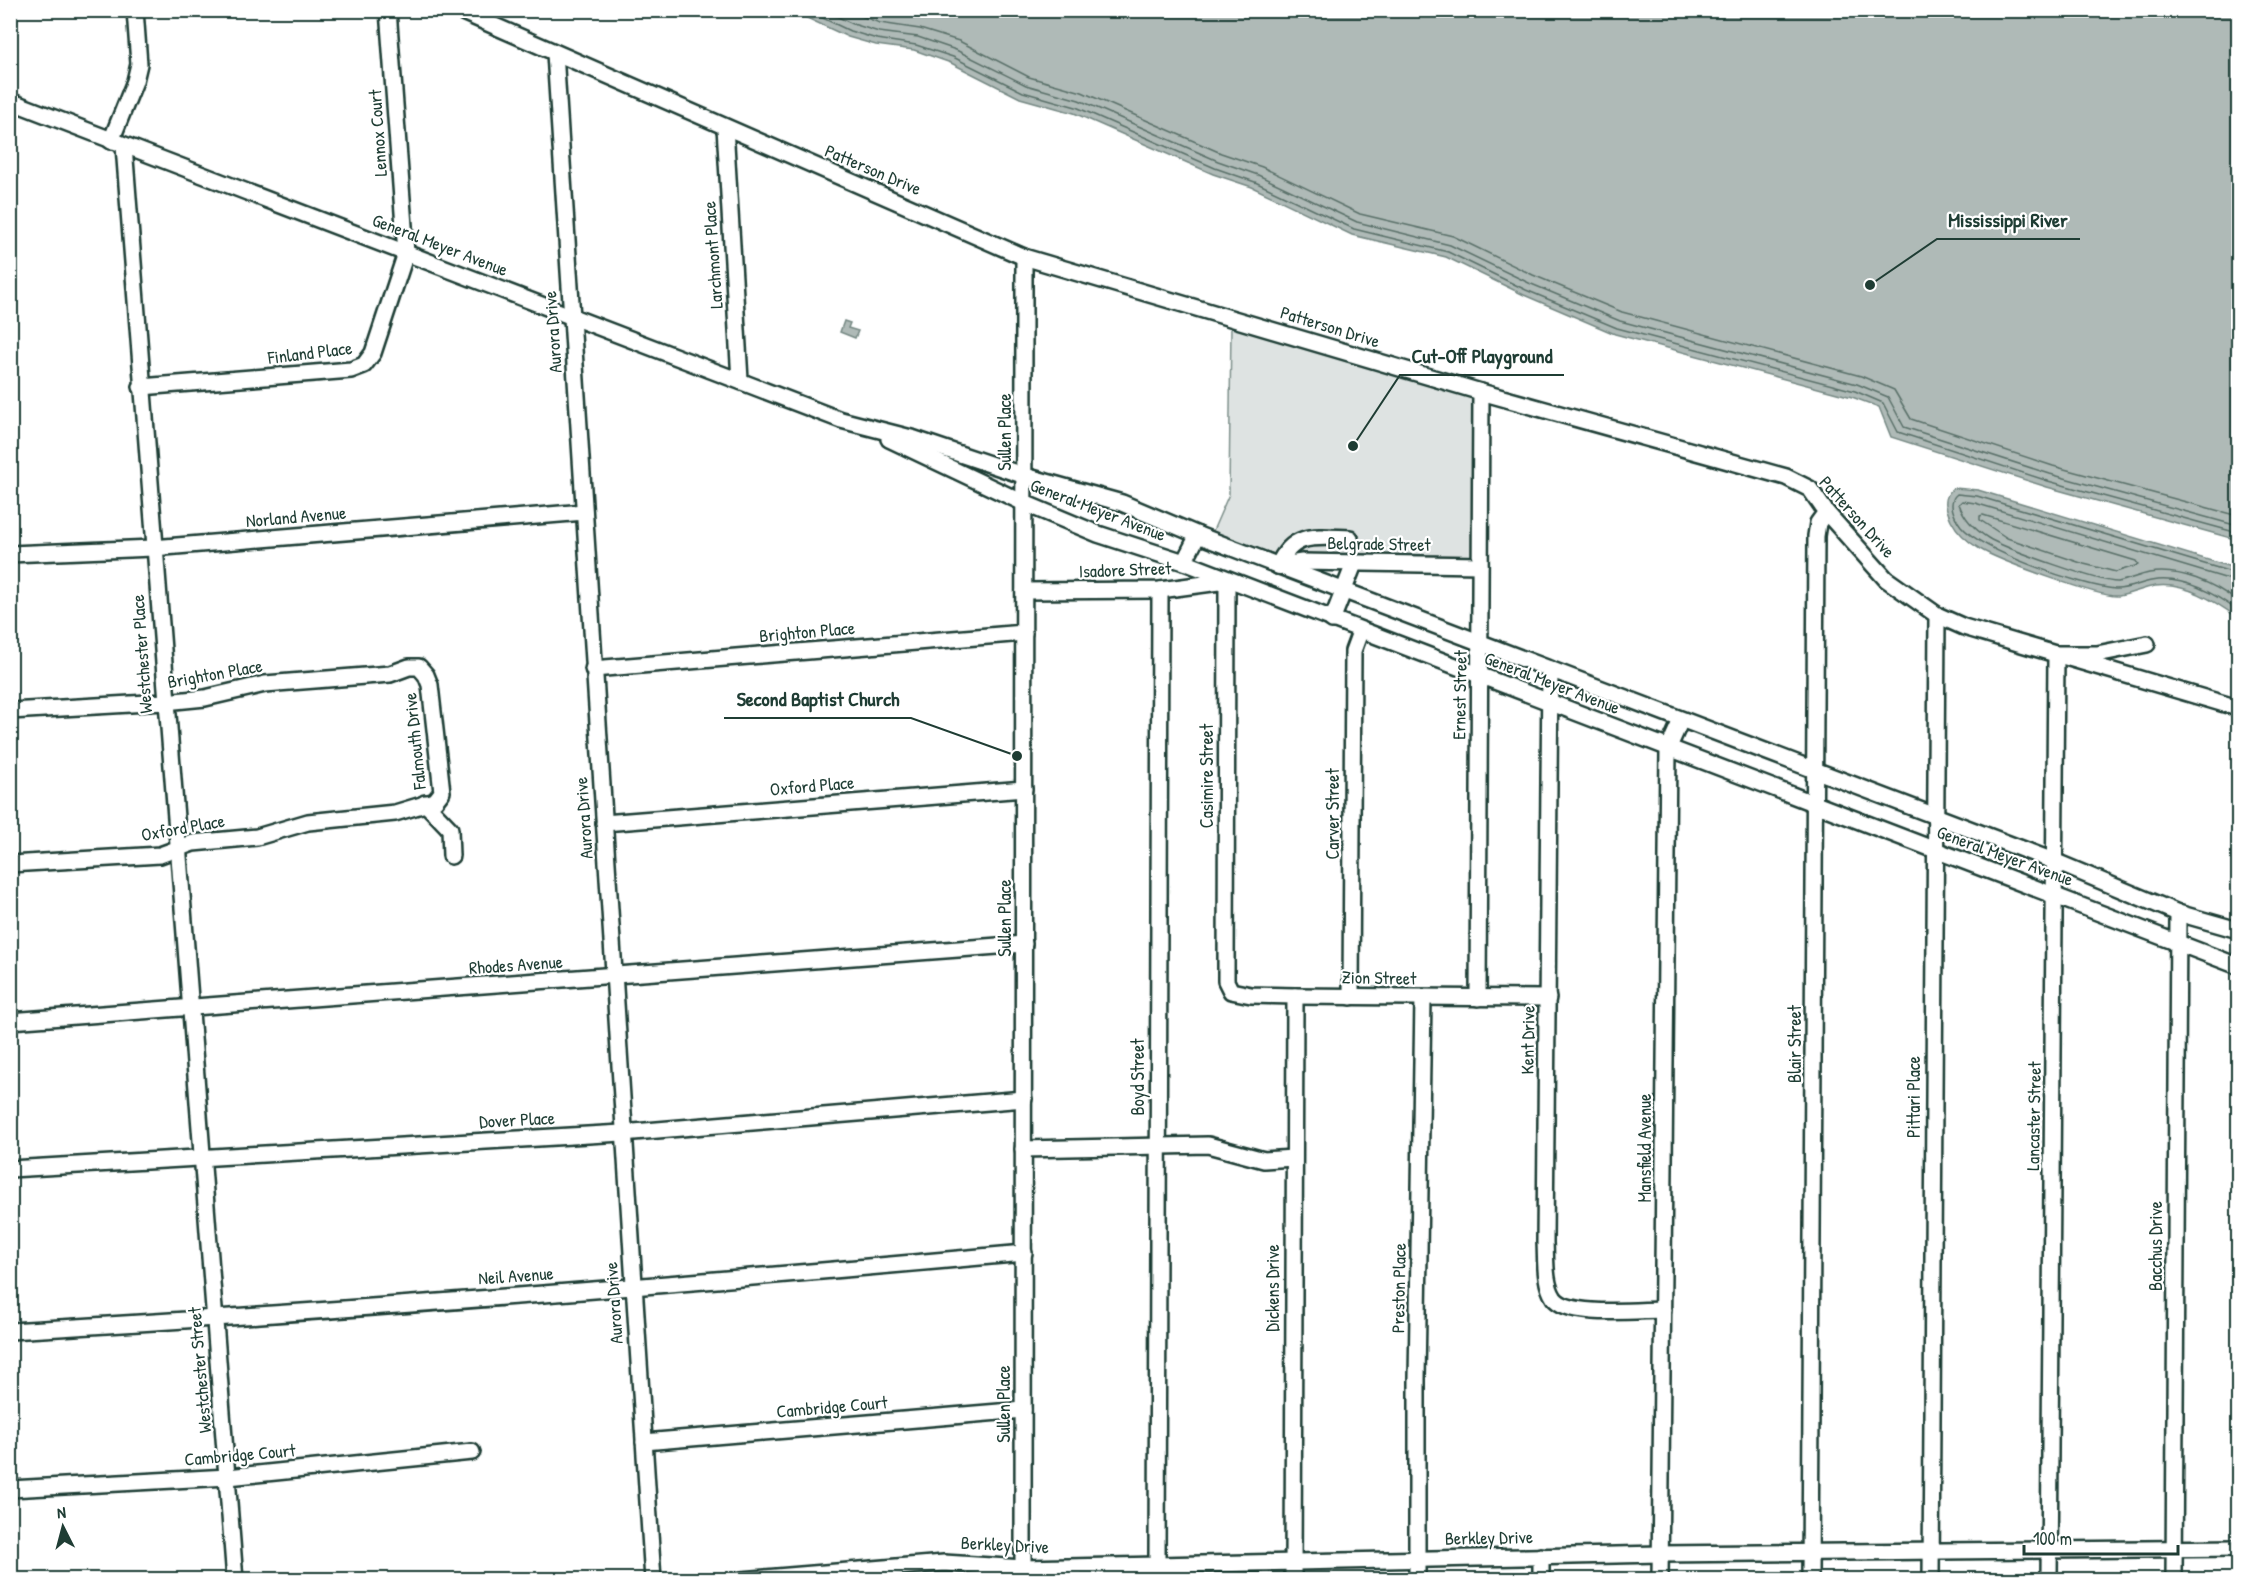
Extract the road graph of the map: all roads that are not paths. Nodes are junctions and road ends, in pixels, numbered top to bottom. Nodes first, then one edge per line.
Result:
1 (135, 10) edge
2 (388, 10) edge
3 (458, 10) edge
4 (555, 53) junction
5 (10, 101) edge
6 (725, 127) junction
7 (117, 144) junction
8 (406, 253) junction
9 (1024, 257) junction
10 (572, 315) junction
11 (740, 380) junction
12 (141, 387) junction
13 (1481, 392) junction
14 (856, 425) junction
15 (1025, 476) junction
16 (1024, 503) junction
17 (584, 512) junction
18 (1826, 512) junction
19 (1198, 535) junction
20 (1350, 538) dead end
21 (153, 548) junction
22 (10, 554) edge
23 (1184, 562) junction
24 (1354, 564) junction
25 (1480, 565) junction
26 (1278, 566) junction
27 (1227, 581) junction
28 (1160, 590) junction
29 (1024, 591) junction
30 (1345, 591) junction
31 (1936, 615) junction
32 (1332, 620) junction
33 (1360, 632) junction
34 (1024, 633) junction
35 (1480, 643) junction
36 (2147, 644) dead end
37 (2056, 654) junction
38 (593, 669) junction
39 (1550, 669) junction
40 (390, 674) joint
41 (1479, 675) junction
42 (165, 702) junction
43 (1551, 705) junction
44 (2238, 708) edge
45 (10, 711) edge
46 (1681, 720) junction
47 (1668, 749) junction
48 (1817, 771) junction
49 (1024, 789) junction
50 (425, 803) junction
51 (1816, 805) junction
52 (395, 813) joint
53 (1935, 817) junction
54 (604, 823) junction
55 (178, 849) junction
56 (1935, 851) junction
57 (451, 856) dead end
58 (2056, 862) junction
59 (10, 864) edge
60 (2056, 896) junction
61 (2178, 914) junction
62 (2238, 930) edge
63 (2178, 942) junction
64 (1024, 944) junction
65 (2238, 966) edge
66 (1226, 972) joint
67 (613, 978) junction
68 (1295, 996) junction
69 (1351, 997) junction
70 (1423, 998) junction
71 (1478, 998) junction
72 (1548, 998) junction
73 (192, 1009) junction
74 (10, 1021) edge
75 (1024, 1099) junction
76 (622, 1133) junction
77 (1157, 1146) junction
78 (1023, 1149) junction
79 (203, 1158) junction
80 (1293, 1158) junction
81 (10, 1169) edge
82 (1024, 1253) junction
83 (633, 1287) junction
84 (1664, 1310) junction
85 (215, 1319) junction
86 (10, 1331) edge
87 (1023, 1410) junction
88 (644, 1442) junction
89 (472, 1452) dead end
90 (228, 1477) junction
91 (10, 1489) edge
92 (2174, 1548) junction
93 (2238, 1548) edge
94 (2049, 1549) junction
95 (1931, 1551) junction
96 (1810, 1552) junction
97 (1660, 1554) junction
98 (1541, 1556) junction
99 (1417, 1559) junction
100 (1292, 1561) junction
101 (1157, 1565) junction
102 (1023, 1574) edge
103 (235, 1580) edge
104 (653, 1580) edge
105 (741, 1580) edge
106 (1293, 1580) edge
107 (1418, 1580) edge
108 (1541, 1580) edge
109 (1660, 1580) edge
110 (1810, 1580) edge
111 (1931, 1580) edge
112 (2049, 1580) edge
113 (2174, 1580) edge

1 - 7 street, Westchester Place
2 - 8 street, Lennox Court
3 - 4 street, Patterson Drive
4 - 6 street, Patterson Drive
4 - 10 street, Aurora Drive
5 - 7 street, General Meyer Avenue
6 - 9 street, Patterson Drive
6 - 11 street, Larchmont Place
7 - 8 street, General Meyer Avenue
7 - 12 street, Westchester Place
8 - 10 street, General Meyer Avenue
8 - 12 street, Finland Place
9 - 13 street, Patterson Drive
9 - 15 street, Sullen Place
10 - 11 street, General Meyer Avenue
10 - 17 street, Aurora Drive
11 - 14 street, General Meyer Avenue
12 - 21 street, Westchester Place
13 - 18 street, Patterson Drive
13 - 25 street, Ernest Street
14 - 15 street, General Meyer Avenue
14 - 16 street, General Meyer Avenue
15 - 16 street, Sullen Place
15 - 19 street, General Meyer Avenue
16 - 23 street, General Meyer Avenue
16 - 29 street, Sullen Place
17 - 21 street, Norland Avenue
17 - 38 street, Aurora Drive
18 - 31 street, Patterson Drive
18 - 48 street, Blair Street
19 - 23 street
19 - 26 street, General Meyer Avenue
20 - 26 street
21 - 22 street, Norland Avenue
21 - 42 street, Westchester Place
23 - 27 street, General Meyer Avenue
24 - 25 street, Belgrade Street
24 - 26 street, Belgrade Street
24 - 30 street
25 - 35 street, Ernest Street
26 - 30 street, General Meyer Avenue
27 - 28 street, Isadore Street
27 - 32 street, General Meyer Avenue
27 - 66 street, Casimire Street
28 - 29 street, Isadore Street
28 - 77 street, Boyd Street
29 - 34 street, Sullen Place
30 - 32 street
30 - 35 street, General Meyer Avenue
31 - 37 street, Patterson Drive
31 - 53 street, Pittari Place
32 - 33 street, General Meyer Avenue
33 - 41 street, General Meyer Avenue
33 - 69 street, Carver Street
34 - 38 street, Brighton Place
34 - 49 street, Sullen Place
35 - 39 street, General Meyer Avenue
35 - 41 street, Ernest Street
36 - 37 street
37 - 44 street, Patterson Drive
37 - 58 street, Lancaster Street
38 - 54 street, Aurora Drive
39 - 43 street, Kent Drive
39 - 46 street, General Meyer Avenue
40 - 42 street, Brighton Place
40 - 50 street, Falmouth Drive
41 - 43 street, General Meyer Avenue
41 - 71 street, Ernest Street
42 - 45 street, Brighton Place
42 - 55 street, Westchester Place
43 - 47 street, General Meyer Avenue
43 - 72 street, Kent Drive
46 - 47 street, Mansfield Avenue
46 - 48 street, General Meyer Avenue
47 - 51 street, General Meyer Avenue
47 - 84 street, Mansfield Avenue
48 - 51 street, Blair Street
48 - 53 street, General Meyer Avenue
49 - 54 street, Oxford Place
49 - 64 street, Sullen Place
50 - 52 street, Falmouth Drive
50 - 57 street
51 - 56 street, General Meyer Avenue
51 - 96 street, Blair Street
52 - 55 street, Oxford Place
53 - 56 street, Pittari Place
53 - 58 street, General Meyer Avenue
54 - 67 street, Aurora Drive
55 - 59 street, Oxford Place
55 - 73 street, Westchester Place
56 - 60 street, General Meyer Avenue
56 - 95 street, Pittari Place
58 - 60 street, Lancaster Street
58 - 61 street, General Meyer Avenue
60 - 63 street, General Meyer Avenue
60 - 94 street, Lancaster Street
61 - 62 street, General Meyer Avenue
61 - 63 street, Bacchus Drive
63 - 65 street, General Meyer Avenue
63 - 92 street, Bacchus Drive
64 - 67 street, Rhodes Avenue
64 - 75 street, Sullen Place
66 - 68 street, Zion Street
67 - 73 street, Rhodes Avenue
67 - 76 street, Aurora Drive
68 - 69 street, Zion Street
68 - 80 street, Dickens Drive
69 - 70 street, Zion Street
70 - 71 street, Zion Street
70 - 99 street, Preston Place
71 - 72 street, Zion Street
72 - 84 street, Kent Drive
73 - 74 street, Rhodes Avenue
73 - 79 street, Westchester Place
75 - 76 street, Dover Place
75 - 78 street, Sullen Place
76 - 79 street, Dover Place
76 - 83 street, Aurora Drive
77 - 78 street
77 - 80 street
77 - 101 street, Boyd Street
78 - 82 street, Sullen Place
79 - 81 street, Dover Place
79 - 85 street, Westchester Street
80 - 100 street, Dickens Drive
82 - 83 street, Neil Avenue
82 - 87 street, Sullen Place
83 - 85 street, Neil Avenue
83 - 88 street, Aurora Drive
84 - 97 street, Mansfield Avenue
85 - 86 street, Neil Avenue
85 - 90 street, Westchester Street
87 - 88 street, Cambridge Court
87 - 102 street, Sullen Place
88 - 104 street, Aurora Drive
89 - 90 street, Cambridge Court
90 - 91 street, Cambridge Court
90 - 103 street, Westchester Street
92 - 93 street, Berkley Drive
92 - 94 street, Berkley Drive
92 - 113 street, Bacchus Drive
94 - 95 street, Berkley Drive
94 - 112 street, Lancaster Street
95 - 96 street, Berkley Drive
95 - 111 street, Pittari Place
96 - 97 street, Berkley Drive
96 - 110 street, Blair Street
97 - 98 street, Berkley Drive
97 - 109 street, Mansfield Avenue
98 - 99 street, Berkley Drive
98 - 108 street
99 - 100 street, Berkley Drive
99 - 107 street, Preston Place
100 - 101 street, Berkley Drive
100 - 106 street, Dickens Drive
101 - 102 street, Berkley Drive
102 - 105 street, Berkley Drive

